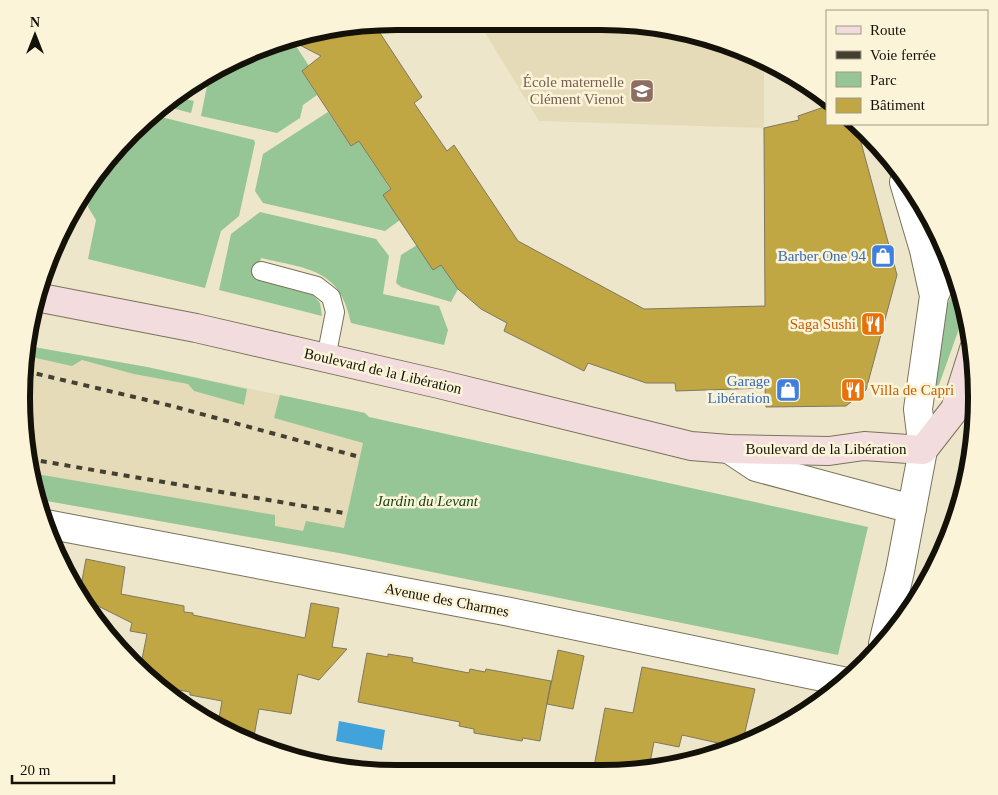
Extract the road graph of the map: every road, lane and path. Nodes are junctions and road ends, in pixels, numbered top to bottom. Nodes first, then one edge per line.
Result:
1 (920, 215) edge
2 (261, 271) dead end
3 (945, 271) edge
4 (934, 296) junction
5 (44, 298) edge
6 (326, 358) junction
7 (967, 371) edge
8 (729, 448) junction
9 (923, 450) junction
10 (912, 509) junction
11 (53, 525) edge
12 (887, 628) edge
13 (836, 680) edge

1 - 4 street
2 - 6 lane
3 - 4 street
4 - 9 street
5 - 6 main road, Boulevard de la Libération
6 - 8 main road, Boulevard de la Libération
7 - 9 main road
8 - 9 main road, Boulevard de la Libération
8 - 10 street, Boulevard de la Libération
9 - 10 street
10 - 12 street
11 - 13 street, Avenue des Charmes

